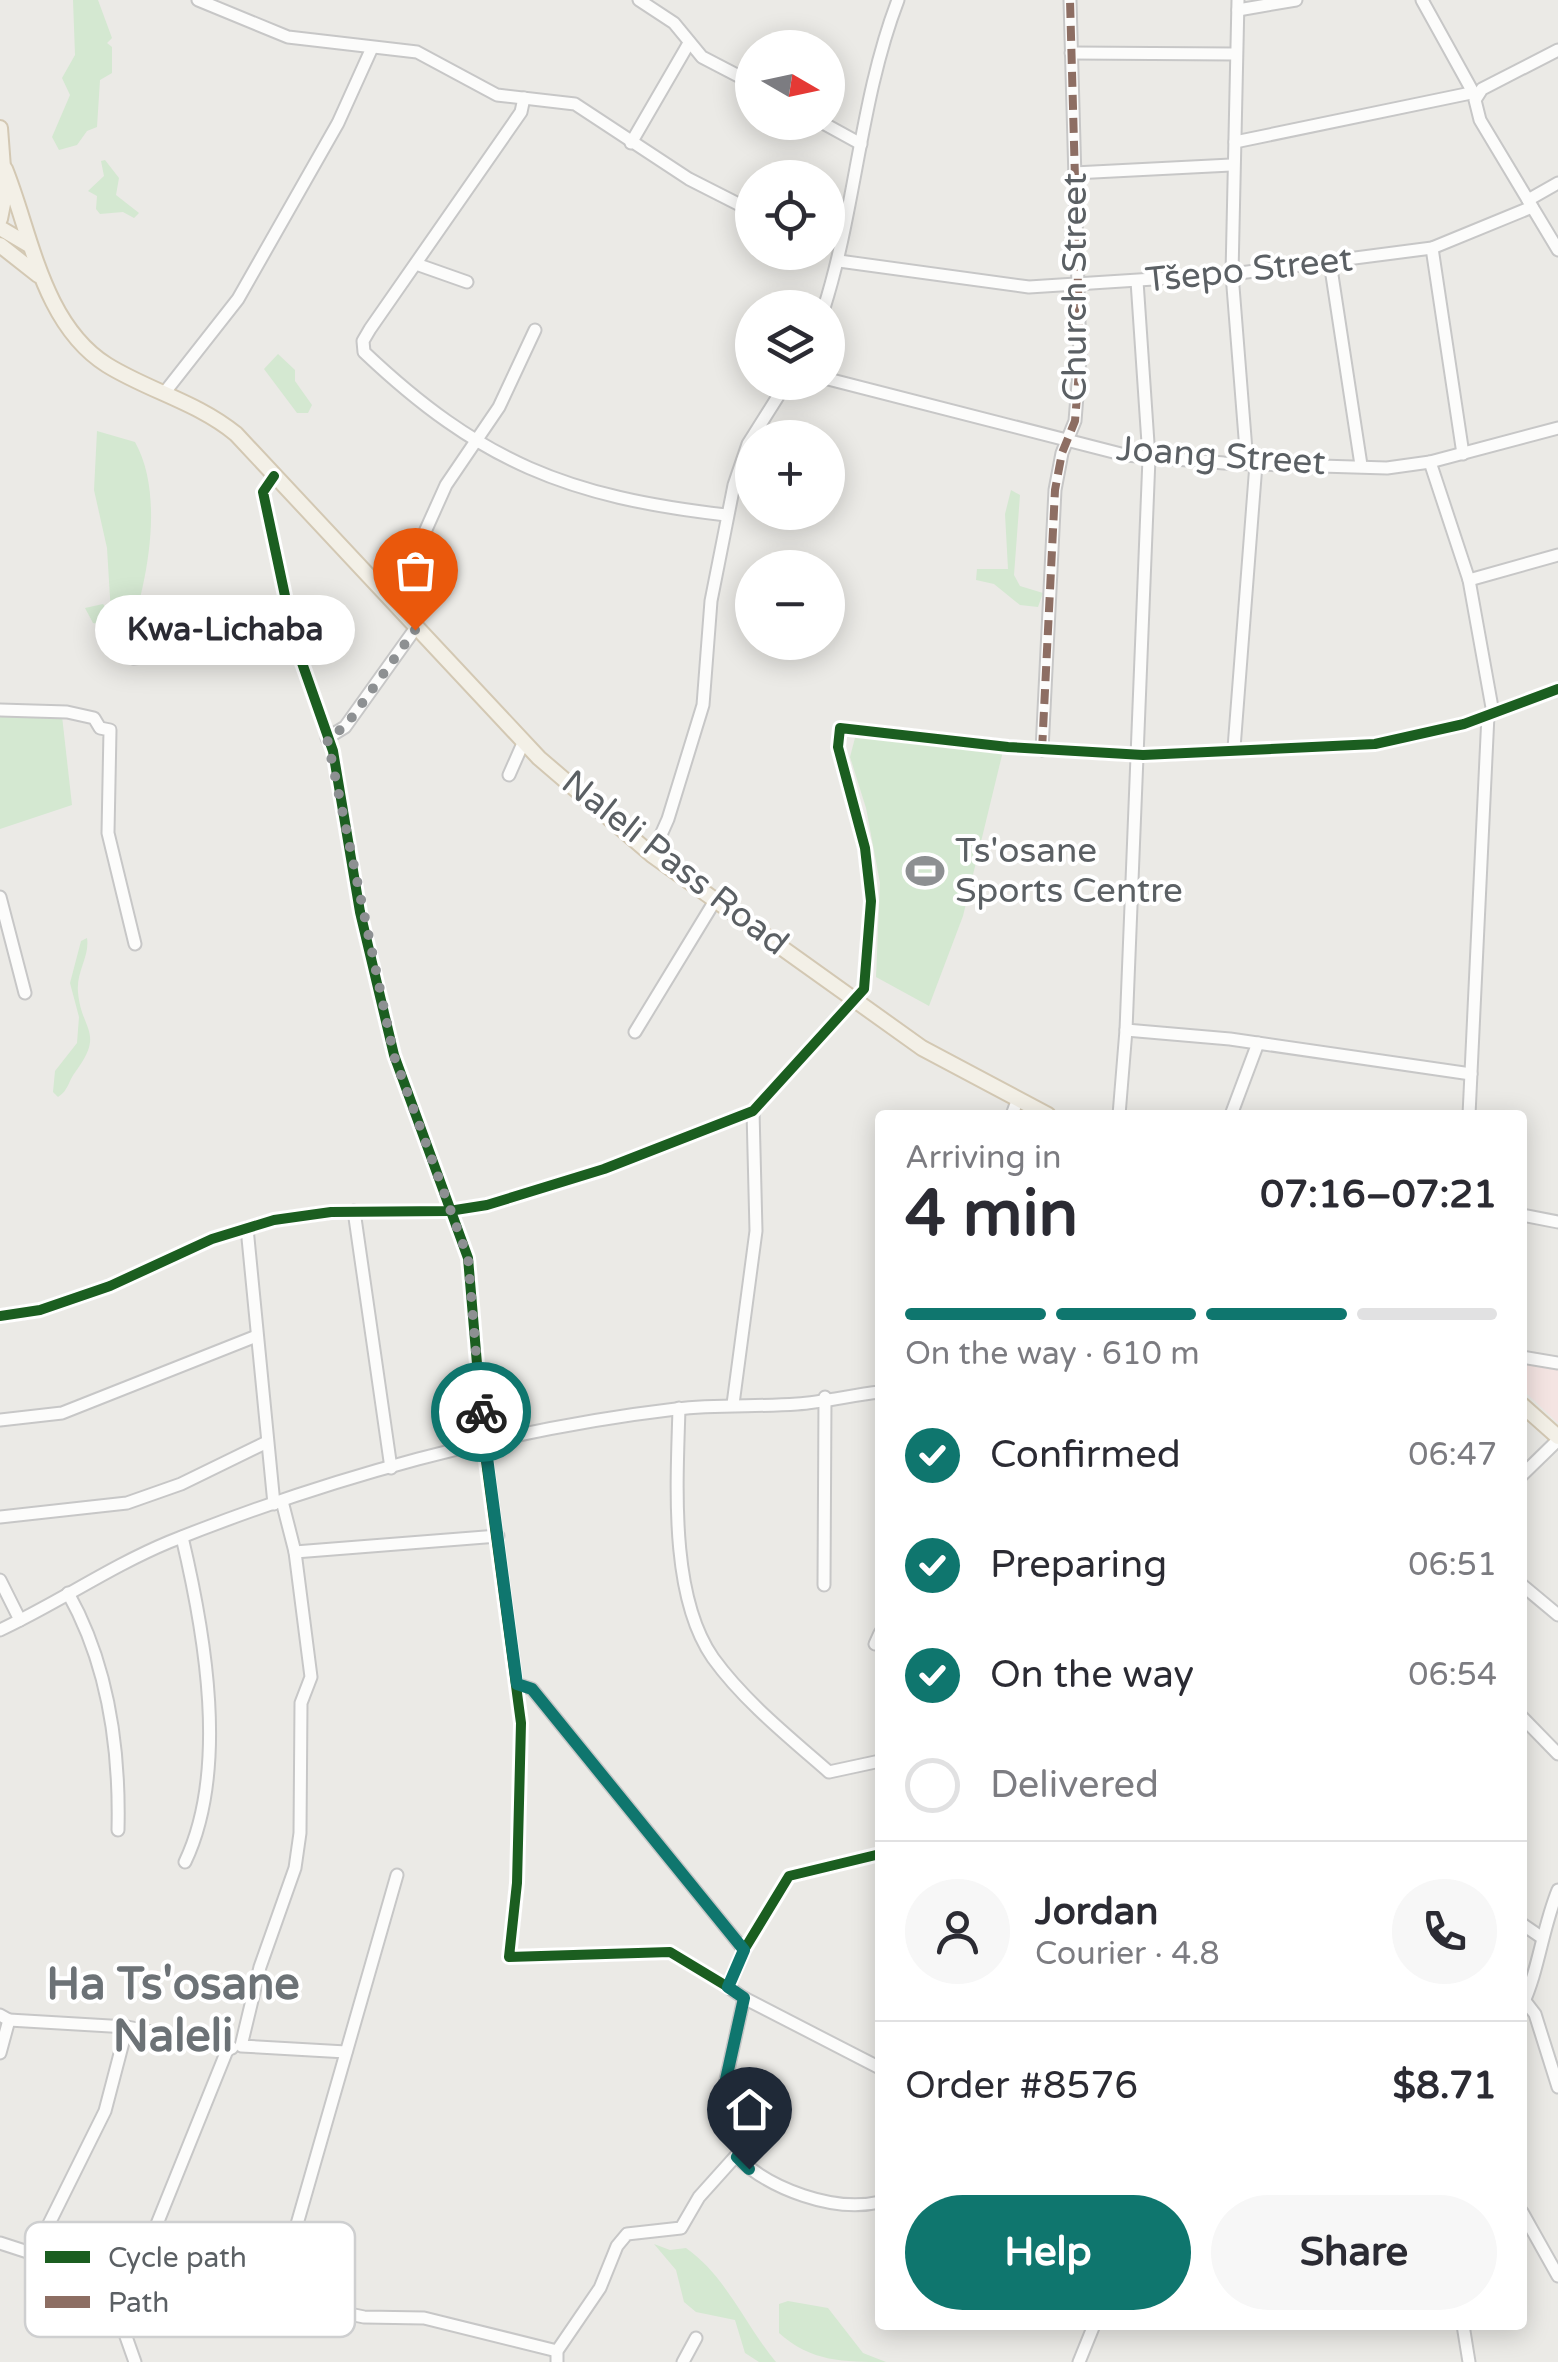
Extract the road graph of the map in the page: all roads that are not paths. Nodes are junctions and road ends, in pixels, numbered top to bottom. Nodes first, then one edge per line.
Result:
1 (198, 0) edge
2 (640, 0) edge
3 (898, 0) edge
4 (1070, 0) edge
5 (1296, 0) edge
6 (1422, 0) edge
7 (1238, 5) edge
8 (689, 44) junction
9 (372, 50) junction
10 (1558, 50) edge
11 (1071, 53) junction
12 (1234, 54) junction
13 (735, 76) edge
14 (1474, 95) junction
15 (524, 98) junction
16 (0, 128) edge
17 (845, 135) edge
18 (1235, 142) junction
19 (631, 143) junction
20 (861, 144) junction
21 (1231, 164) junction
22 (4, 168) junction
23 (1074, 174) junction
24 (1558, 182) edge
25 (735, 201) edge
26 (1530, 204) junction
27 (0, 219) edge
28 (0, 228) edge
29 (845, 230) edge
30 (0, 245) edge
31 (1432, 248) junction
32 (1558, 250) edge
33 (32, 252) junction
34 (845, 258) edge
35 (1330, 262) junction
36 (416, 264) junction
37 (1232, 274) junction
38 (42, 279) junction
39 (1137, 281) junction
40 (467, 282) dead end
41 (1078, 284) junction
42 (535, 330) dead end
43 (845, 384) edge
44 (165, 392) junction
45 (776, 400) edge
46 (1558, 428) edge
47 (1068, 440) junction
48 (473, 442) junction
49 (1463, 454) junction
50 (1148, 458) junction
51 (1430, 462) junction
52 (1252, 464) junction
53 (1361, 465) junction
54 (274, 476) junction
55 (726, 515) junction
56 (1558, 555) edge
57 (1469, 580) junction
58 (382, 590) junction
59 (415, 630) junction
60 (295, 642) junction
61 (133, 658) dead end
62 (1558, 690) edge
63 (0, 710) edge
64 (1491, 714) junction
65 (327, 738) junction
66 (524, 740) junction
67 (1234, 748) junction
68 (1042, 750) junction
69 (1134, 753) junction
70 (509, 774) dead end
71 (652, 855) junction
72 (0, 897) edge
73 (716, 899) junction
74 (135, 944) dead end
75 (24, 992) dead end
76 (857, 1000) junction
77 (1126, 1030) junction
78 (634, 1032) dead end
79 (1258, 1043) junction
80 (1471, 1074) junction
81 (1014, 1108) edge
82 (1119, 1110) edge
83 (1233, 1110) edge
84 (1469, 1110) edge
85 (753, 1111) junction
86 (354, 1211) junction
87 (449, 1211) junction
88 (1527, 1216) edge
89 (1558, 1222) edge
90 (247, 1228) junction
91 (0, 1316) edge
92 (254, 1337) junction
93 (1527, 1358) edge
94 (1558, 1363) edge
95 (875, 1392) edge
96 (826, 1397) junction
97 (732, 1404) junction
98 (679, 1408) junction
99 (1527, 1410) edge
100 (0, 1420) edge
101 (1558, 1439) edge
102 (265, 1443) junction
103 (484, 1446) junction
104 (391, 1468) junction
105 (1527, 1470) edge
106 (278, 1502) junction
107 (0, 1517) edge
108 (498, 1536) junction
109 (182, 1537) junction
110 (295, 1552) junction
111 (0, 1580) edge
112 (824, 1584) dead end
113 (1527, 1589) edge
114 (68, 1593) junction
115 (1558, 1615) edge
116 (20, 1620) junction
117 (0, 1630) edge
118 (517, 1684) junction
119 (1527, 1723) edge
120 (1558, 1754) edge
121 (875, 1762) edge
122 (118, 1830) dead end
123 (875, 1855) edge
124 (186, 1862) dead end
125 (397, 1874) dead end
126 (1558, 1890) edge
127 (1527, 1927) edge
128 (1542, 1937) junction
129 (744, 1950) junction
130 (728, 1987) junction
131 (1527, 1992) edge
132 (744, 1998) junction
133 (1527, 2006) edge
134 (4, 2018) edge
135 (126, 2027) junction
136 (242, 2046) junction
137 (228, 2048) junction
138 (0, 2052) edge
139 (346, 2052) junction
140 (875, 2065) edge
141 (1558, 2086) edge
142 (737, 2157) junction
143 (875, 2203) edge
144 (1527, 2221) edge
145 (50, 2222) edge
146 (158, 2222) edge
147 (298, 2222) edge
148 (0, 2243) edge
149 (25, 2251) edge
150 (1558, 2276) edge
151 (355, 2315) edge
152 (1092, 2330) edge
153 (1464, 2330) edge
154 (126, 2337) edge
155 (696, 2338) dead end
156 (557, 2356) edge
157 (135, 2362) edge
158 (683, 2362) edge
159 (1080, 2362) edge
160 (1469, 2362) edge

1 - 9 street
2 - 8 street
3 - 20 street
4 - 11 street, Church Street
5 - 7 street
6 - 14 street
7 - 12 street
8 - 13 street
8 - 19 street
9 - 15 street
9 - 44 street
10 - 14 street
11 - 12 street
11 - 23 street, Church Street
12 - 18 street
14 - 18 street
14 - 26 street
15 - 19 street
15 - 36 street
16 - 22 main road
17 - 20 street
18 - 21 street
19 - 25 street
20 - 29 street
21 - 23 street
21 - 37 street
22 - 27 main road
22 - 33 main road
23 - 41 street, Church Street
24 - 26 street, Tšepo Street
26 - 31 street, Tšepo Street
26 - 32 street
28 - 33 main road
30 - 38 main road
31 - 35 street, Tšepo Street
31 - 49 street
33 - 38 main road
34 - 41 street, Tšepo Street
35 - 37 street, Tšepo Street
35 - 53 street
36 - 40 street
36 - 48 street
37 - 39 street, Tšepo Street
37 - 52 street
38 - 44 main road, Naleli Pass Road
39 - 41 street, Tšepo Street
39 - 50 street
41 - 47 street, Church Street
42 - 48 street
43 - 47 street, Joang Street
44 - 54 main road, Naleli Pass Road
45 - 55 street
46 - 49 street, Joang Street
47 - 50 street, Joang Street
47 - 68 street, Church Street
48 - 55 street
48 - 58 street
49 - 51 street, Joang Street
50 - 52 street, Joang Street
50 - 69 street
51 - 53 street, Joang Street
51 - 57 street
52 - 53 street, Joang Street
52 - 67 street
54 - 58 main road, Naleli Pass Road
54 - 60 street
55 - 71 street
56 - 57 street
57 - 64 street
58 - 59 main road, Naleli Pass Road
59 - 65 street
59 - 66 main road, Naleli Pass Road
60 - 61 street
60 - 65 street
62 - 64 street
63 - 74 street
64 - 67 street
64 - 80 street
65 - 87 street
66 - 70 street
66 - 71 main road, Naleli Pass Road
67 - 69 street
68 - 69 street
68 - 76 street
69 - 77 street
71 - 73 main road, Naleli Pass Road
72 - 75 street
73 - 76 main road, Naleli Pass Road
73 - 78 street
76 - 81 main road, Naleli Pass Road
76 - 85 street
77 - 79 street
77 - 82 street
79 - 80 street
79 - 83 street
80 - 84 street
85 - 87 street
85 - 97 street
86 - 87 street
86 - 90 street
86 - 104 street
87 - 103 street
88 - 89 street
90 - 91 street
90 - 92 street
92 - 100 street
92 - 102 street
93 - 94 street
95 - 96 street
96 - 97 street
96 - 112 street
97 - 98 street
98 - 103 street
98 - 121 street
99 - 101 main road
101 - 105 street
102 - 106 street
102 - 107 street
103 - 104 street
103 - 108 street
104 - 106 street
106 - 109 street
106 - 110 street
108 - 110 street
108 - 118 street
109 - 114 street
109 - 124 street
110 - 136 street
111 - 116 street
113 - 115 street
114 - 116 street
114 - 122 street
116 - 117 street
118 - 129 street
118 - 130 street
119 - 120 street
123 - 129 street
125 - 139 street
126 - 128 street
127 - 128 street
128 - 131 street
129 - 130 street
130 - 132 street
132 - 140 street
132 - 142 street
133 - 141 street
134 - 135 street
134 - 138 street
135 - 137 street
135 - 145 street
136 - 137 street
136 - 139 street
137 - 146 street
139 - 147 street
142 - 143 street
142 - 156 street
144 - 150 street
148 - 149 street
151 - 156 street
152 - 159 street
153 - 160 street
154 - 157 street
155 - 158 street

